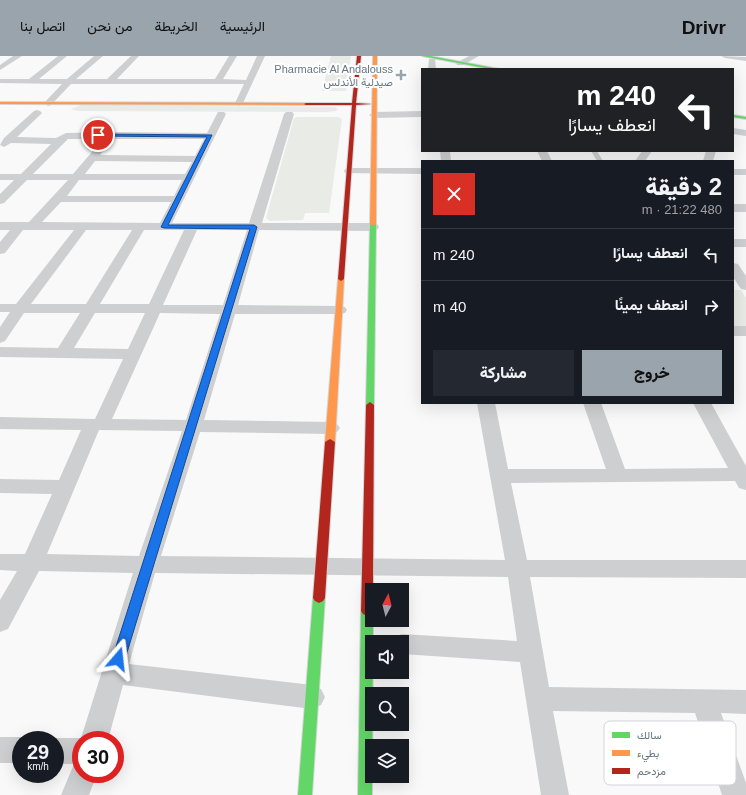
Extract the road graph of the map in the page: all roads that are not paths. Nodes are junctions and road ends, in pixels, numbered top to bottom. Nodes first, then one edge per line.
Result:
1 (18, 56) edge
2 (63, 56) edge
3 (99, 56) edge
4 (135, 56) edge
5 (233, 56) edge
6 (261, 56) edge
7 (359, 56) edge
8 (475, 56) edge
9 (725, 56) edge
10 (376, 57) edge
11 (421, 57) edge
12 (740, 57) edge
13 (460, 62) junction
14 (432, 65) edge
15 (0, 68) edge
16 (465, 68) edge
17 (492, 68) edge
18 (0, 81) edge
19 (31, 81) junction
20 (69, 81) junction
21 (110, 82) junction
22 (217, 82) junction
23 (249, 82) junction
24 (0, 103) edge
25 (32, 103) junction
26 (48, 103) junction
27 (69, 103) junction
28 (239, 103) junction
29 (354, 104) junction
30 (374, 104) junction
31 (734, 111) edge
32 (40, 113) joint
33 (746, 113) edge
34 (58, 114) dead end
35 (221, 114) dead end
36 (289, 114) dead end
37 (360, 114) junction
38 (421, 114) edge
39 (734, 116) edge
40 (746, 118) edge
41 (734, 131) edge
42 (746, 133) edge
43 (111, 135) junction
44 (153, 135) junction
45 (210, 136) junction
46 (59, 141) junction
47 (4, 144) edge
48 (92, 158) junction
49 (138, 158) junction
50 (198, 159) junction
51 (349, 171) junction
52 (373, 171) junction
53 (421, 171) edge
54 (734, 172) edge
55 (746, 172) edge
56 (0, 177) edge
57 (25, 177) junction
58 (76, 177) junction
59 (189, 177) junction
60 (58, 198) junction
61 (178, 199) junction
62 (0, 201) edge
63 (734, 208) edge
64 (746, 208) edge
65 (0, 226) edge
66 (26, 226) junction
67 (83, 226) junction
68 (140, 226) junction
69 (164, 227) junction
70 (192, 227) junction
71 (254, 227) junction
72 (346, 227) junction
73 (373, 227) junction
74 (734, 243) edge
75 (746, 244) edge
76 (0, 250) edge
77 (734, 268) edge
78 (734, 286) edge
79 (746, 286) edge
80 (0, 308) edge
81 (20, 308) junction
82 (89, 308) junction
83 (154, 309) junction
84 (229, 310) junction
85 (340, 310) junction
86 (734, 331) edge
87 (746, 331) edge
88 (0, 338) edge
89 (0, 352) edge
90 (63, 353) junction
91 (132, 354) junction
92 (486, 404) edge
93 (592, 404) edge
94 (703, 404) edge
95 (0, 423) edge
96 (97, 424) junction
97 (193, 426) junction
98 (331, 428) junction
99 (499, 476) junction
100 (618, 476) junction
101 (744, 477) edge
102 (0, 486) edge
103 (65, 487) junction
104 (0, 562) edge
105 (32, 563) junction
106 (147, 564) junction
107 (321, 566) junction
108 (368, 566) junction
109 (746, 569) edge
110 (518, 570) junction
111 (0, 622) edge
112 (370, 635) edge
113 (409, 644) edge
114 (530, 652) junction
115 (114, 672) junction
116 (369, 679) edge
117 (312, 697) junction
118 (538, 699) junction
119 (704, 702) junction
120 (746, 702) edge
121 (711, 721) edge
122 (97, 731) edge
123 (0, 750) edge
124 (12, 750) edge
125 (79, 783) edge
126 (733, 785) edge
127 (75, 795) edge
128 (305, 795) edge
129 (365, 795) edge
130 (555, 795) edge
131 (736, 795) edge

1 - 15 street
2 - 19 street
3 - 20 street
4 - 21 street
5 - 22 street
6 - 23 street
7 - 29 main road
8 - 13 street
9 - 12 street
10 - 30 main road
11 - 13 main road
11 - 14 main road
13 - 17 main road
14 - 16 main road
18 - 19 street
19 - 20 street
20 - 21 street
20 - 26 street
21 - 22 street
22 - 23 street
23 - 28 street
24 - 25 main road
25 - 26 main road
25 - 32 main road
26 - 27 main road
27 - 28 main road
27 - 34 main road
28 - 29 main road
29 - 30 main road
29 - 37 main road
30 - 37 main road
31 - 33 main road
32 - 47 street
35 - 45 street
36 - 71 street
37 - 38 street
37 - 51 main road
37 - 52 main road
39 - 40 main road
41 - 42 street
43 - 44 street
43 - 46 street
43 - 48 street
44 - 45 street
44 - 49 street
45 - 50 street
46 - 47 street
46 - 57 street
48 - 49 street
48 - 58 street
49 - 50 street
50 - 59 street
51 - 52 street
51 - 72 main road
52 - 53 street
52 - 73 main road
54 - 55 street
56 - 57 street
57 - 58 street
57 - 62 street
58 - 59 street
58 - 60 street
59 - 61 street
60 - 61 street
60 - 66 street
61 - 69 street
63 - 64 street
65 - 66 street
66 - 67 street
66 - 76 street
67 - 68 street
67 - 81 street
68 - 69 street
68 - 82 street
69 - 70 street
70 - 71 street
70 - 83 street
71 - 72 street
71 - 84 street
72 - 73 street
72 - 85 main road
73 - 108 main road
74 - 75 street
77 - 79 street
78 - 79 street
80 - 81 street
81 - 82 street
81 - 88 street
82 - 83 street
82 - 90 street
83 - 84 street
83 - 91 street
84 - 85 street
84 - 97 street
85 - 98 main road
86 - 87 street
89 - 90 street
90 - 91 street
91 - 96 street
92 - 99 street
93 - 100 street
94 - 101 street
95 - 96 street
96 - 97 street
96 - 103 street
97 - 98 street
97 - 106 street
98 - 107 main road
99 - 100 street
99 - 110 street
100 - 101 street
102 - 103 street
103 - 105 street
104 - 105 street
105 - 106 street
105 - 111 street
106 - 107 street
106 - 115 street
107 - 108 street
107 - 117 main road
108 - 110 street
108 - 112 main road
109 - 110 street
110 - 114 street
113 - 114 street
114 - 118 street
115 - 117 street
115 - 122 street
116 - 129 main road
117 - 128 main road
118 - 119 street
118 - 130 street
119 - 120 street
119 - 121 street
123 - 124 street
125 - 127 street
126 - 131 street

